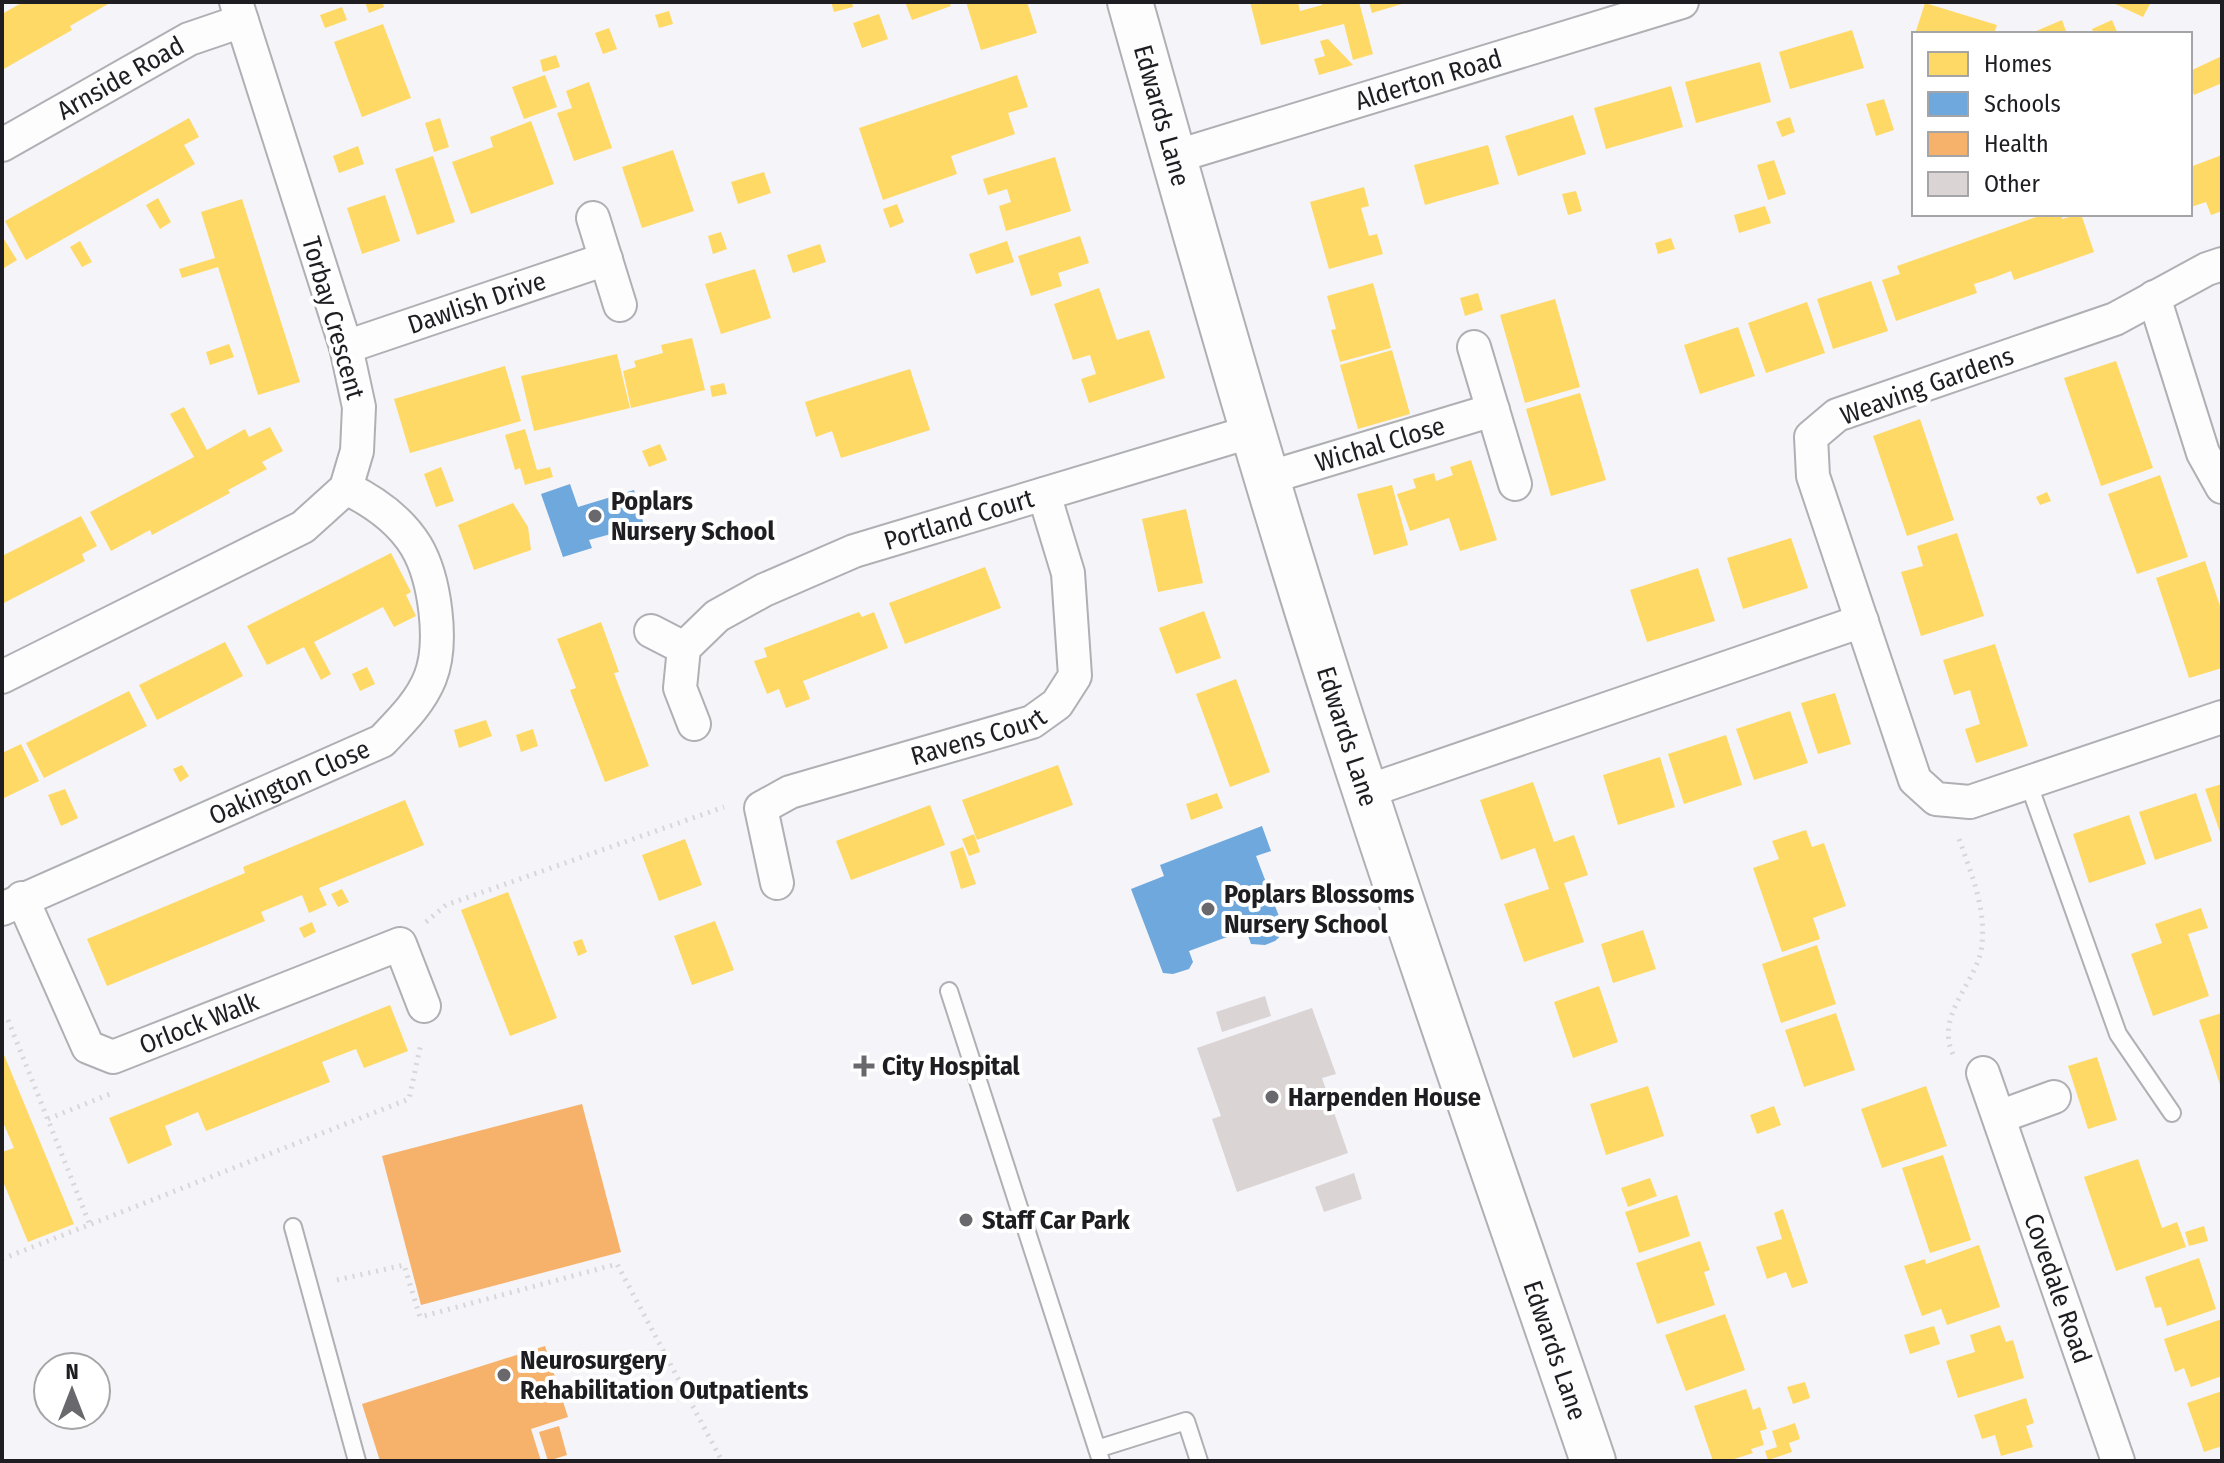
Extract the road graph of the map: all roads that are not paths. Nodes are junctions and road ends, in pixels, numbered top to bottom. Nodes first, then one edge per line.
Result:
1 (1130, 2) edge
2 (1682, 2) edge
3 (239, 12) edge
4 (2, 145) edge
5 (1174, 157) junction
6 (593, 218) dead end
7 (606, 259) junction
8 (2222, 264) edge
9 (2154, 297) junction
10 (620, 305) dead end
11 (346, 347) junction
12 (1474, 347) dead end
13 (1493, 410) junction
14 (1253, 431) junction
15 (1267, 478) junction
16 (1515, 484) dead end
17 (2222, 487) edge
18 (346, 488) junction
19 (1044, 494) junction
20 (1862, 621) junction
21 (651, 631) dead end
22 (684, 648) junction
23 (2, 677) edge
24 (2222, 717) edge
25 (694, 724) dead end
26 (2028, 782) junction
27 (1365, 792) junction
28 (777, 883) dead end
29 (12, 903) edge
30 (949, 991) dead end
31 (424, 1006) road end
32 (1983, 1073) road end
33 (2054, 1097) dead end
34 (2172, 1113) dead end
35 (1999, 1117) junction
36 (293, 1227) dead end
37 (1099, 1455) edge
38 (357, 1461) edge
39 (1199, 1461) edge
40 (1593, 1461) edge
41 (2118, 1461) edge

1 - 5 street, Edwards Lane
2 - 5 street, Alderton Road
3 - 4 street, Arnside Road
3 - 11 street, Torbay Crescent
5 - 14 street, Edwards Lane
6 - 7 street
7 - 10 street
7 - 11 street, Dawlish Drive
8 - 9 street, Weaving Gardens
9 - 17 street
9 - 20 street, Weaving Gardens
11 - 18 street, Torbay Crescent
12 - 13 street
13 - 15 street, Wichal Close
13 - 16 street
14 - 15 street, Edwards Lane
14 - 19 street, Portland Court
15 - 27 street, Edwards Lane
18 - 23 street
18 - 29 street, Oakington Close
19 - 22 street, Portland Court
19 - 28 street, Ravens Court
20 - 26 street, Weaving Gardens
20 - 27 street
21 - 22 street
22 - 25 street
24 - 26 street
26 - 34 lane
27 - 40 street, Edwards Lane
29 - 31 street, Orlock Walk
30 - 37 lane
32 - 35 street, Covedale Road
33 - 35 street
35 - 41 street, Covedale Road
36 - 38 lane
37 - 39 lane

